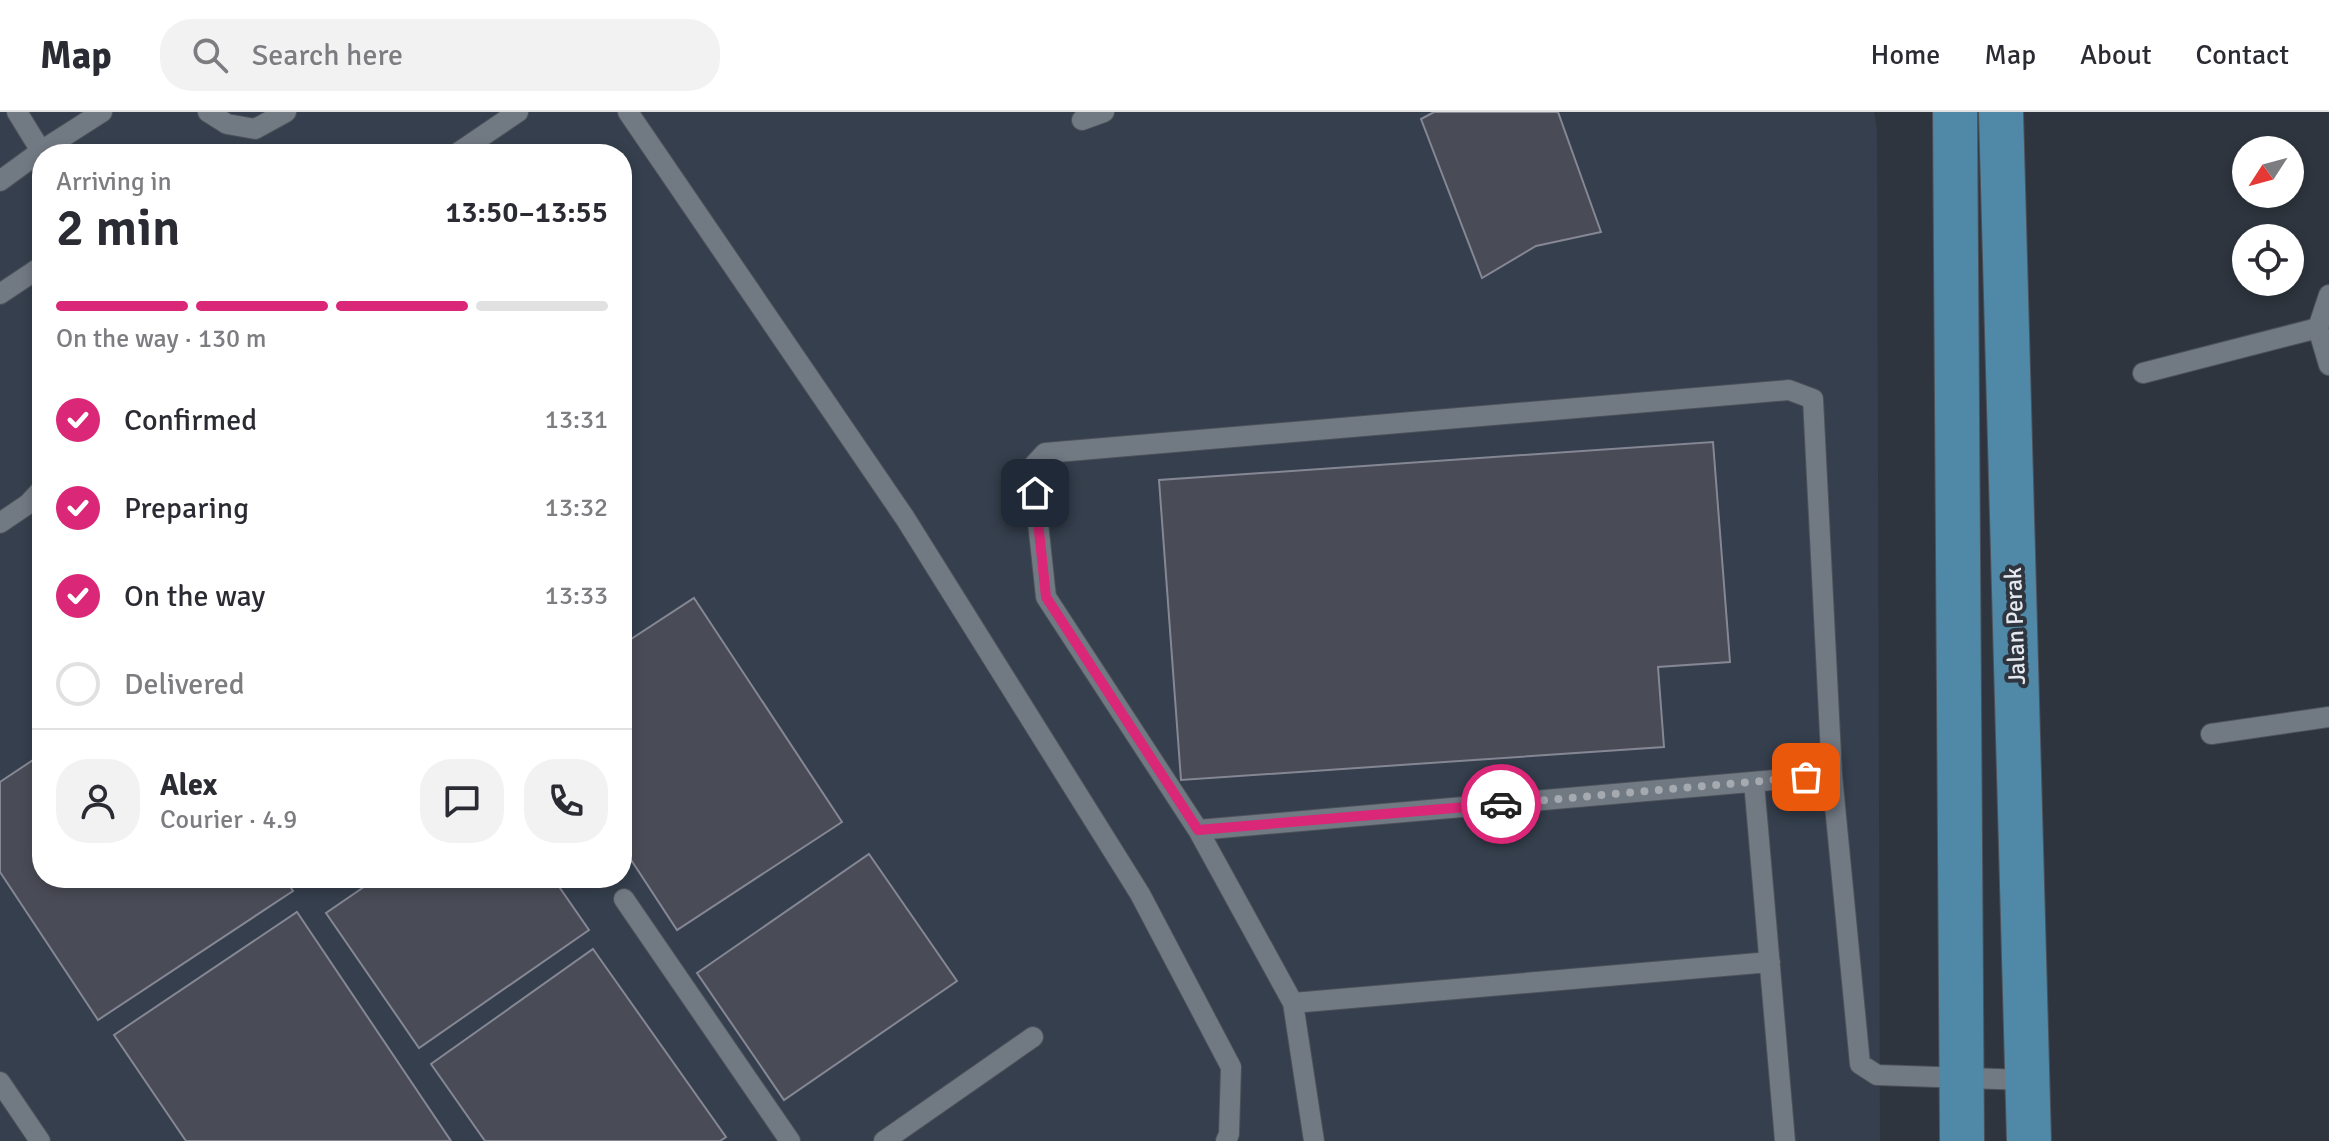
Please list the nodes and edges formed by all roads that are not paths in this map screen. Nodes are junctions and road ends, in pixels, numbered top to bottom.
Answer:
1 (17, 112) edge
2 (102, 112) edge
3 (208, 112) edge
4 (286, 112) edge
5 (518, 112) edge
6 (628, 112) edge
7 (1104, 112) edge
8 (1955, 112) edge
9 (2001, 112) edge
10 (1082, 120) dead end
11 (37, 144) edge
12 (55, 144) edge
13 (471, 144) edge
14 (32, 160) edge
15 (0, 181) edge
16 (32, 273) edge
17 (0, 294) edge
18 (2329, 295) edge
19 (2318, 328) junction
20 (2329, 365) edge
21 (2143, 373) dead end
22 (32, 500) edge
23 (0, 523) edge
24 (2329, 717) edge
25 (2211, 734) dead end
26 (1832, 775) junction
27 (1754, 782) junction
28 (1198, 830) junction
29 (624, 899) dead end
30 (1770, 962) junction
31 (1293, 1003) junction
32 (1033, 1037) dead end
33 (1961, 1078) junction
34 (2027, 1080) junction
35 (0, 1082) edge
36 (40, 1141) edge
37 (790, 1141) edge
38 (884, 1141) edge
39 (1226, 1141) edge
40 (1314, 1141) edge
41 (1785, 1141) edge
42 (1962, 1141) edge
43 (2029, 1141) edge

1 - 11 lane
2 - 12 lane
3 - 4 lane
5 - 13 lane
6 - 39 lane
7 - 10 lane
8 - 33 main road
9 - 34 main road, Jalan Perak
14 - 15 lane
16 - 17 lane
18 - 19 lane
19 - 20 lane
19 - 21 lane
22 - 23 lane
24 - 25 lane
26 - 27 lane
26 - 28 lane
26 - 33 lane
27 - 28 lane
27 - 30 lane
28 - 31 lane
29 - 37 lane
30 - 31 lane
30 - 41 lane
31 - 40 lane
32 - 38 lane
33 - 34 lane
33 - 42 main road
34 - 43 main road, Jalan Perak
35 - 36 lane

